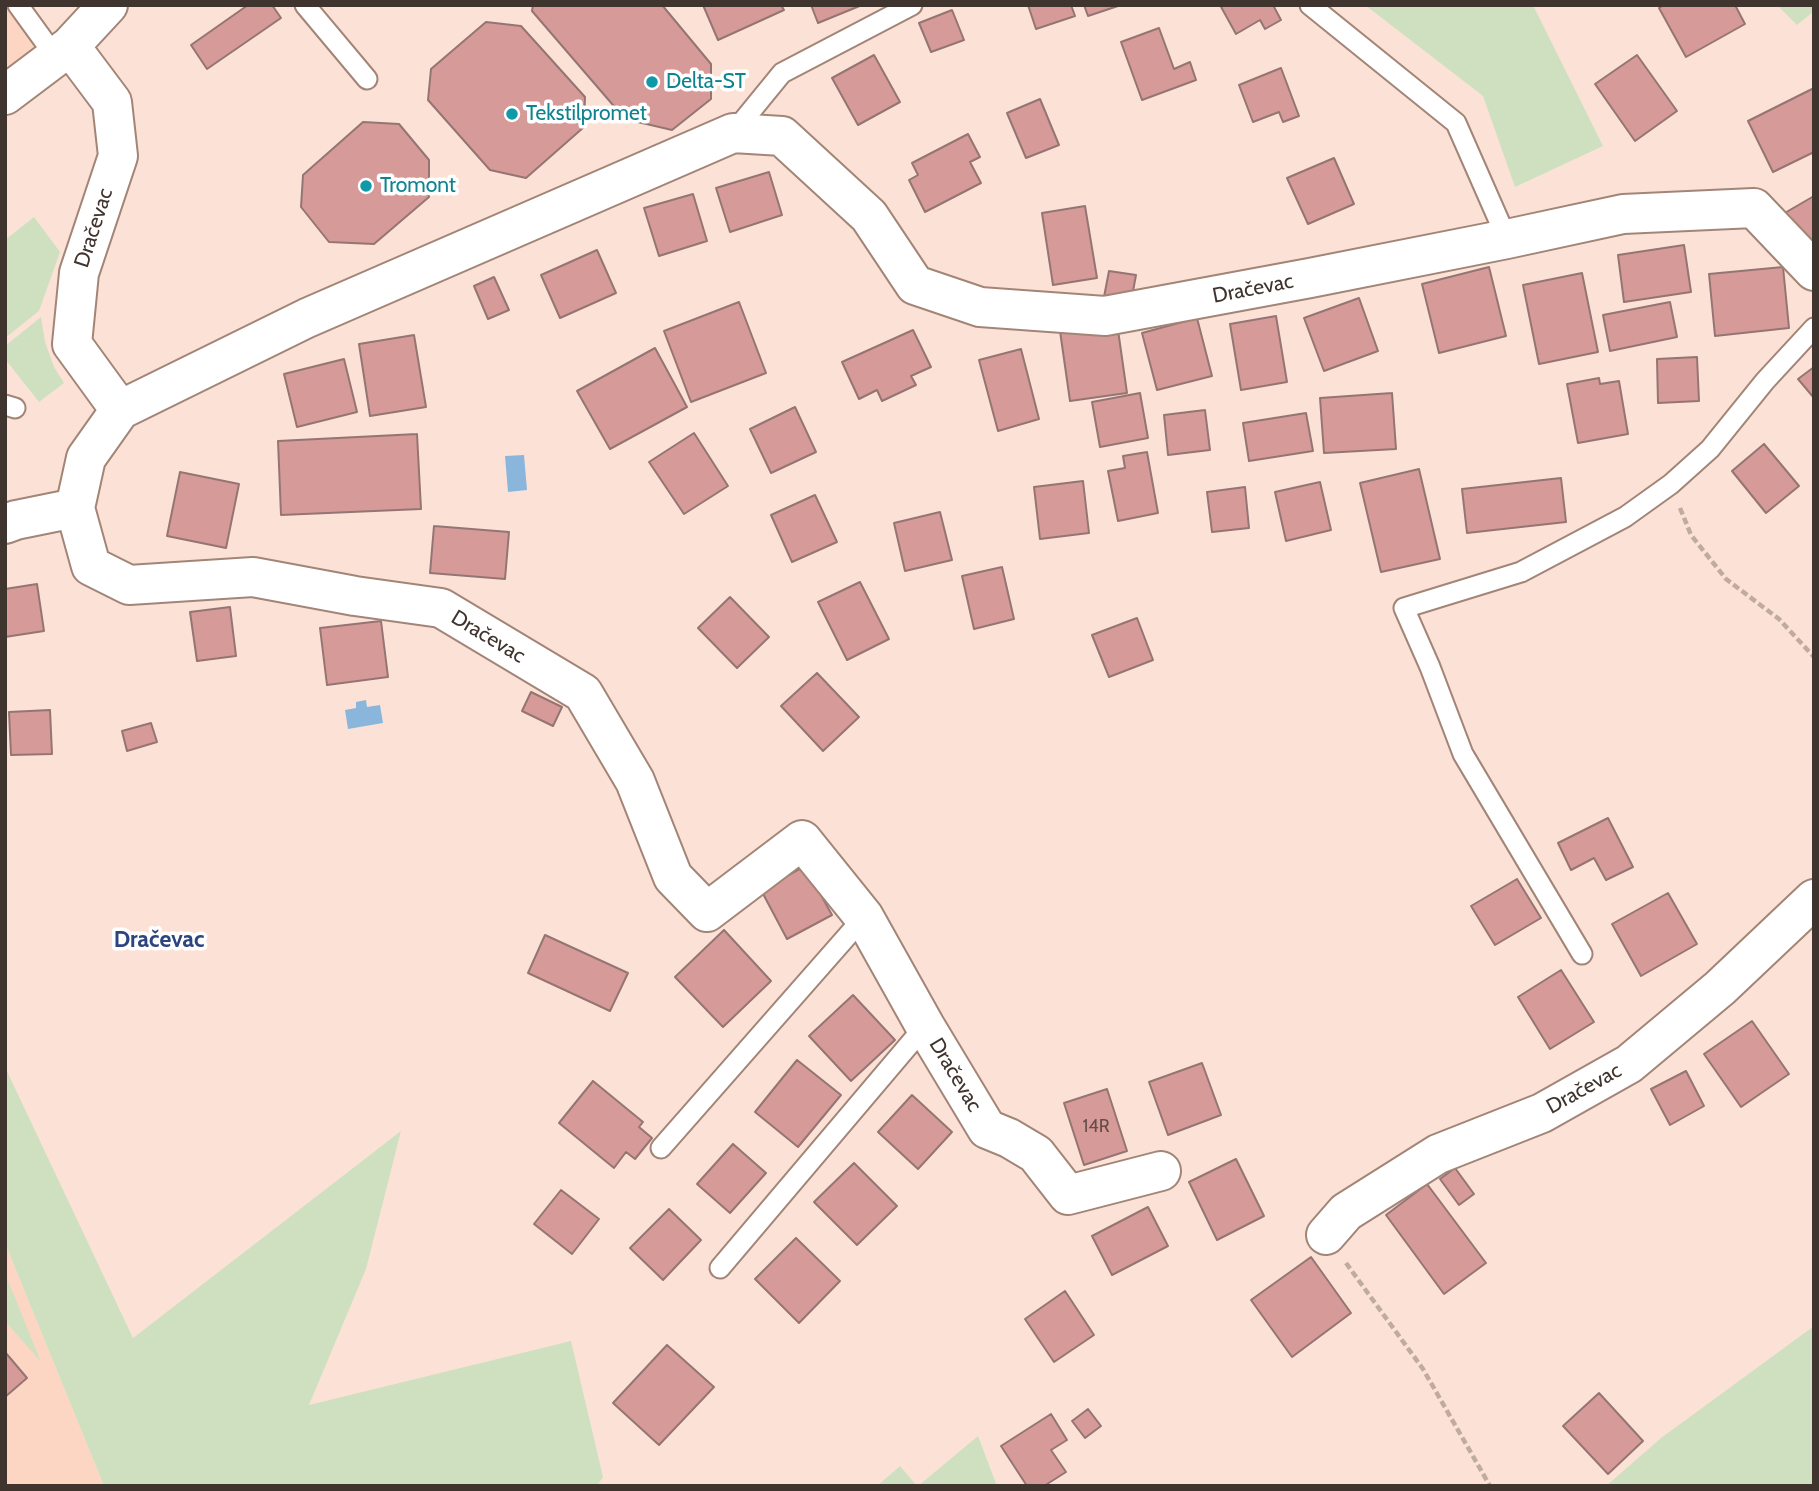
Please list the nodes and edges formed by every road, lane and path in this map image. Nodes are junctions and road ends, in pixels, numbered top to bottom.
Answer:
1 (18, 5) edge
2 (108, 5) edge
3 (305, 5) edge
4 (912, 5) edge
5 (1310, 5) edge
6 (63, 51) junction
7 (367, 79) dead end
8 (5, 94) edge
9 (733, 133) junction
10 (1507, 239) junction
11 (1814, 271) edge
12 (1814, 328) edge
13 (120, 410) junction
14 (1671, 484) junction
15 (75, 508) junction
16 (5, 524) edge
17 (1814, 657) edge
18 (1814, 900) edge
19 (864, 917) junction
20 (1582, 954) dead end
21 (925, 1026) junction
22 (661, 1148) dead end
23 (1161, 1171) dead end
24 (1326, 1235) joint
25 (720, 1268) dead end
26 (1490, 1486) edge

1 - 6 lane
2 - 6 street
3 - 7 lane
4 - 9 lane, Dračevac
5 - 10 lane
6 - 8 street
6 - 13 street, Dračevac
9 - 10 street, Dračevac
9 - 13 street, Dračevac
10 - 11 street, Dračevac
12 - 14 lane
13 - 15 street, Dračevac
14 - 17 path
14 - 20 lane
15 - 16 street
15 - 19 street, Dračevac
18 - 24 street, Dračevac
19 - 21 street, Dračevac
19 - 22 lane
21 - 23 street, Dračevac
21 - 25 lane, Dračevac
24 - 26 path

